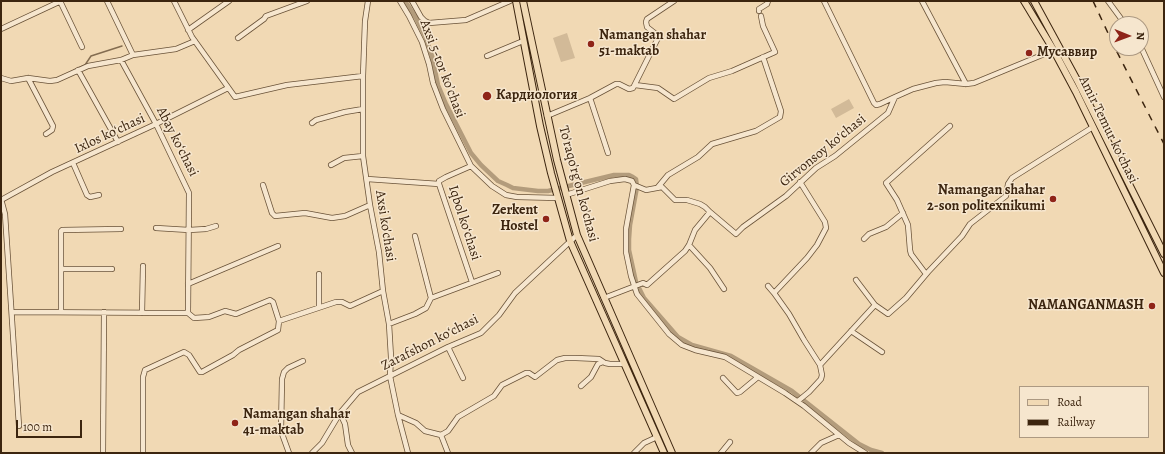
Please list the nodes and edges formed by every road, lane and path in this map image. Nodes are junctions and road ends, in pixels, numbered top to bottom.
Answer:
1 (60, 1) edge
2 (108, 1) edge
3 (174, 1) edge
4 (229, 1) edge
5 (307, 1) edge
6 (368, 1) edge
7 (400, 1) edge
8 (412, 1) edge
9 (510, 1) edge
10 (516, 1) edge
11 (523, 1) edge
12 (674, 1) edge
13 (768, 1) edge
14 (824, 1) edge
15 (922, 1) edge
16 (1024, 1) edge
17 (1034, 1) edge
18 (1108, 1) edge
19 (1119, 16) edge
20 (1, 29) edge
21 (188, 30) junction
22 (238, 38) dead end
23 (523, 40) junction
24 (195, 41) junction
25 (82, 47) dead end
26 (1053, 49) junction
27 (133, 55) junction
28 (487, 56) dead end
29 (1145, 56) edge
30 (762, 57) junction
31 (122, 60) junction
32 (78, 70) junction
33 (363, 76) junction
34 (1, 78) edge
35 (28, 78) junction
36 (966, 84) junction
37 (635, 85) junction
38 (228, 88) junction
39 (895, 97) junction
40 (1164, 97) edge
41 (590, 98) junction
42 (362, 110) junction
43 (547, 116) junction
44 (312, 123) dead end
45 (156, 124) junction
46 (950, 126) dead end
47 (1094, 127) junction
48 (46, 134) dead end
49 (118, 142) junction
50 (608, 153) dead end
51 (363, 156) junction
52 (73, 163) junction
53 (331, 165) dead end
54 (471, 166) junction
55 (366, 179) junction
56 (800, 182) junction
57 (439, 184) junction
58 (263, 185) dead end
59 (634, 185) junction
60 (658, 187) junction
61 (99, 195) dead end
62 (566, 195) junction
63 (558, 198) junction
64 (1, 199) edge
65 (370, 206) junction
66 (710, 212) junction
67 (903, 213) junction
68 (1149, 224) junction
69 (216, 226) dead end
70 (1142, 227) junction
71 (156, 228) dead end
72 (121, 229) dead end
73 (189, 230) junction
74 (577, 235) junction
75 (414, 236) dead end
76 (864, 239) dead end
77 (570, 241) junction
78 (690, 245) junction
79 (278, 246) dead end
80 (1164, 254) edge
81 (143, 266) dead end
82 (61, 269) junction
83 (112, 269) dead end
84 (498, 273) dead end
85 (1164, 273) edge
86 (319, 274) dead end
87 (926, 274) junction
88 (856, 280) dead end
89 (472, 282) junction
90 (188, 284) junction
91 (636, 286) junction
92 (768, 286) dead end
93 (724, 290) dead end
94 (383, 291) junction
95 (774, 293) junction
96 (431, 298) junction
97 (604, 298) junction
98 (875, 305) junction
99 (319, 307) junction
100 (12, 312) junction
101 (61, 312) junction
102 (104, 312) junction
103 (142, 313) junction
104 (188, 313) junction
105 (279, 321) junction
106 (389, 324) junction
107 (851, 331) junction
108 (448, 347) junction
109 (882, 352) dead end
110 (303, 361) dead end
111 (603, 362) junction
112 (624, 364) junction
113 (820, 365) junction
114 (390, 376) junction
115 (758, 377) junction
116 (463, 378) dead end
117 (723, 378) dead end
118 (581, 386) dead end
119 (798, 400) junction
120 (340, 413) junction
121 (398, 415) junction
122 (19, 426) dead end
123 (441, 435) junction
124 (839, 435) junction
125 (657, 437) junction
126 (730, 442) dead end
127 (103, 453) edge
128 (143, 453) edge
129 (289, 453) edge
130 (312, 453) edge
131 (352, 453) edge
132 (408, 453) edge
133 (448, 453) edge
134 (634, 453) edge
135 (664, 453) edge
136 (672, 453) edge
137 (721, 453) edge
138 (811, 453) edge
139 (865, 453) edge

1 - 20 street
1 - 25 street
2 - 27 street
3 - 21 street
4 - 21 street
5 - 22 street
6 - 33 street, Axsi ko'chasi
7 - 54 street, Аxsi 5-tor koʼchasi
8 - 9 street
10 - 23 main road, To'raqo'rg'on ko'chasi
11 - 43 main road, To'raqo'rg'on ko'chasi
12 - 37 street
13 - 30 street
14 - 39 street
15 - 36 street
16 - 26 main road, Amir Temur koʻchasi
17 - 68 main road, Amir Temur koʻchasi
18 - 19 street
21 - 24 street
23 - 28 street
23 - 63 main road, To'raqo'rg'on ko'chasi
24 - 27 street
24 - 38 street
26 - 36 street
26 - 47 main road, Amir Temur koʻchasi
27 - 31 street
29 - 40 street
30 - 37 street
30 - 60 street
31 - 32 street
31 - 45 street, Abay koʻchasi
32 - 35 street
32 - 49 street
33 - 38 street
33 - 42 street, Axsi ko'chasi
34 - 35 street
35 - 48 street
36 - 39 street
37 - 41 street
38 - 45 street, Ixlos koʻchasi
39 - 56 street, Girvonsoy koʻchasi
41 - 43 street
41 - 50 street
42 - 44 street
42 - 51 street, Axsi ko'chasi
43 - 62 main road, To'raqo'rg'on ko'chasi
45 - 49 street, Ixlos koʻchasi
45 - 73 street, Abay koʻchasi
46 - 67 street
47 - 70 main road, Amir Temur koʻchasi
47 - 87 street
49 - 52 street, Ixlos koʻchasi
51 - 53 street
51 - 55 street, Axsi ko'chasi
52 - 61 street
52 - 64 street, Ixlos koʻchasi
54 - 57 street, Iqbol koʻchasi
54 - 63 street, Аxsi 5-tor koʼchasi
55 - 57 street
55 - 65 street, Axsi ko'chasi
56 - 66 street, Girvonsoy koʻchasi
56 - 95 street
57 - 89 street, Iqbol koʻchasi
58 - 65 street
59 - 60 street
59 - 62 street
59 - 91 street
60 - 66 street
62 - 74 main road, To'raqo'rg'on ko'chasi
63 - 77 main road, To'raqo'rg'on ko'chasi
64 - 100 street
65 - 94 street, Axsi ko'chasi
66 - 78 street
67 - 76 street
67 - 87 street
68 - 70 main road
68 - 80 main road, Amir Temur koʻchasi
69 - 73 street
70 - 85 main road, Amir Temur koʻchasi
71 - 73 street
72 - 82 street
73 - 90 street, Abay koʻchasi
74 - 77 street, Zarafshon koʻchasi
74 - 97 main road, To'raqo'rg'on ko'chasi
75 - 96 street
77 - 108 street, Zarafshon koʻchasi
77 - 112 main road, To'raqo'rg'on ko'chasi
78 - 91 street
78 - 93 street
79 - 90 street
81 - 103 street
82 - 83 street
82 - 101 street
84 - 89 street
86 - 99 street
87 - 98 street
88 - 98 street
89 - 96 street
90 - 104 street, Abay koʻchasi
91 - 97 street
91 - 115 street
92 - 95 street
94 - 99 street
94 - 106 street, Axsi ko'chasi
95 - 113 street
96 - 106 street
97 - 136 main road, To'raqo'rg'on ko'chasi
98 - 107 street
99 - 105 street
100 - 101 street
100 - 122 street
101 - 102 street
102 - 103 street
102 - 127 street
103 - 104 street
104 - 105 street
105 - 128 street
106 - 114 street, Axsi ko'chasi
107 - 109 street
107 - 113 street
108 - 114 street, Zarafshon koʻchasi
108 - 116 street
110 - 129 street
111 - 112 street
111 - 118 street
111 - 123 street
112 - 125 main road, To'raqo'rg'on ko'chasi
113 - 119 street
114 - 120 street, Zarafshon koʻchasi
114 - 121 street, Axsi ko'chasi
115 - 117 street
115 - 119 street
119 - 124 street
120 - 130 street, Zarafshon koʻchasi
120 - 131 street
121 - 123 street
121 - 132 street, Axsi ko'chasi
123 - 133 street
124 - 138 street
124 - 139 street
125 - 134 street
125 - 135 main road, To'raqo'rg'on ko'chasi
126 - 137 street

